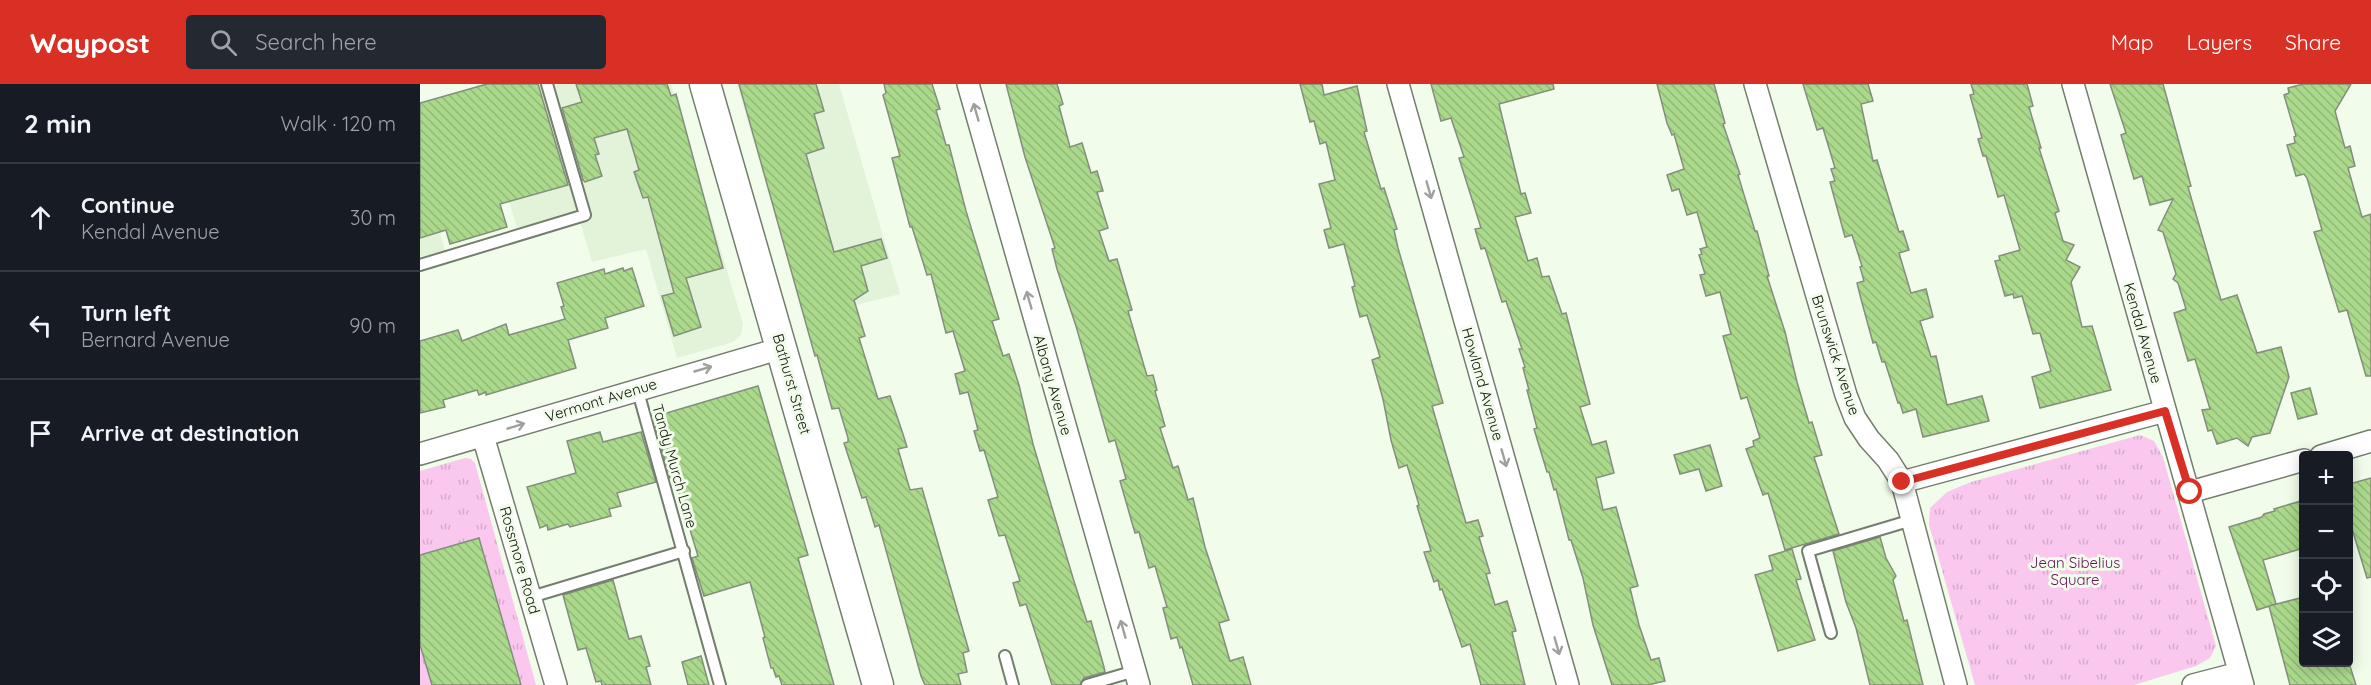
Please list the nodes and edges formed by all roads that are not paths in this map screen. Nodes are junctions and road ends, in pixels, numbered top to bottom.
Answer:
1 (547, 84) edge
2 (705, 84) edge
3 (968, 84) edge
4 (1398, 84) edge
5 (1755, 84) edge
6 (2073, 84) edge
7 (420, 265) edge
8 (782, 348) junction
9 (637, 388) junction
10 (2165, 411) junction
11 (483, 436) junction
12 (2371, 441) edge
13 (2338, 451) edge
14 (420, 454) edge
15 (2299, 461) edge
16 (1902, 482) junction
17 (2190, 492) junction
18 (1912, 520) junction
19 (684, 551) junction
20 (531, 597) junction
21 (1831, 633) dead end
22 (1005, 656) dead end
23 (1137, 678) edge
24 (2241, 679) edge
25 (556, 685) edge
26 (720, 685) edge
27 (878, 685) edge
28 (1013, 685) edge
29 (1087, 685) edge
30 (1568, 685) edge
31 (1956, 685) edge
32 (2193, 685) edge

1 - 7 lane
2 - 8 main road, Bathurst Street
23 -> 3 street, Albany Avenue
4 -> 30 street, Howland Avenue
5 - 16 street, Brunswick Avenue
6 - 10 street, Kendal Avenue
9 -> 8 street, Vermont Avenue
8 - 27 main road, Bathurst Street
11 -> 9 street, Vermont Avenue
9 - 19 lane, Tandy Murch Lane
10 - 16 street
10 - 17 street, Kendal Avenue
11 - 14 street, Vermont Avenue
11 - 20 street, Rossmore Road
12 - 13 street
15 - 17 street
16 - 18 street, Brunswick Avenue
17 - 24 street, Kendal Avenue
18 - 21 lane
18 - 31 street, Brunswick Avenue
19 - 20 lane, Tandy Murch Lane
19 - 26 lane, Tandy Murch Lane
20 - 25 street, Rossmore Road
22 - 28 lane
23 - 29 lane
24 - 32 street

